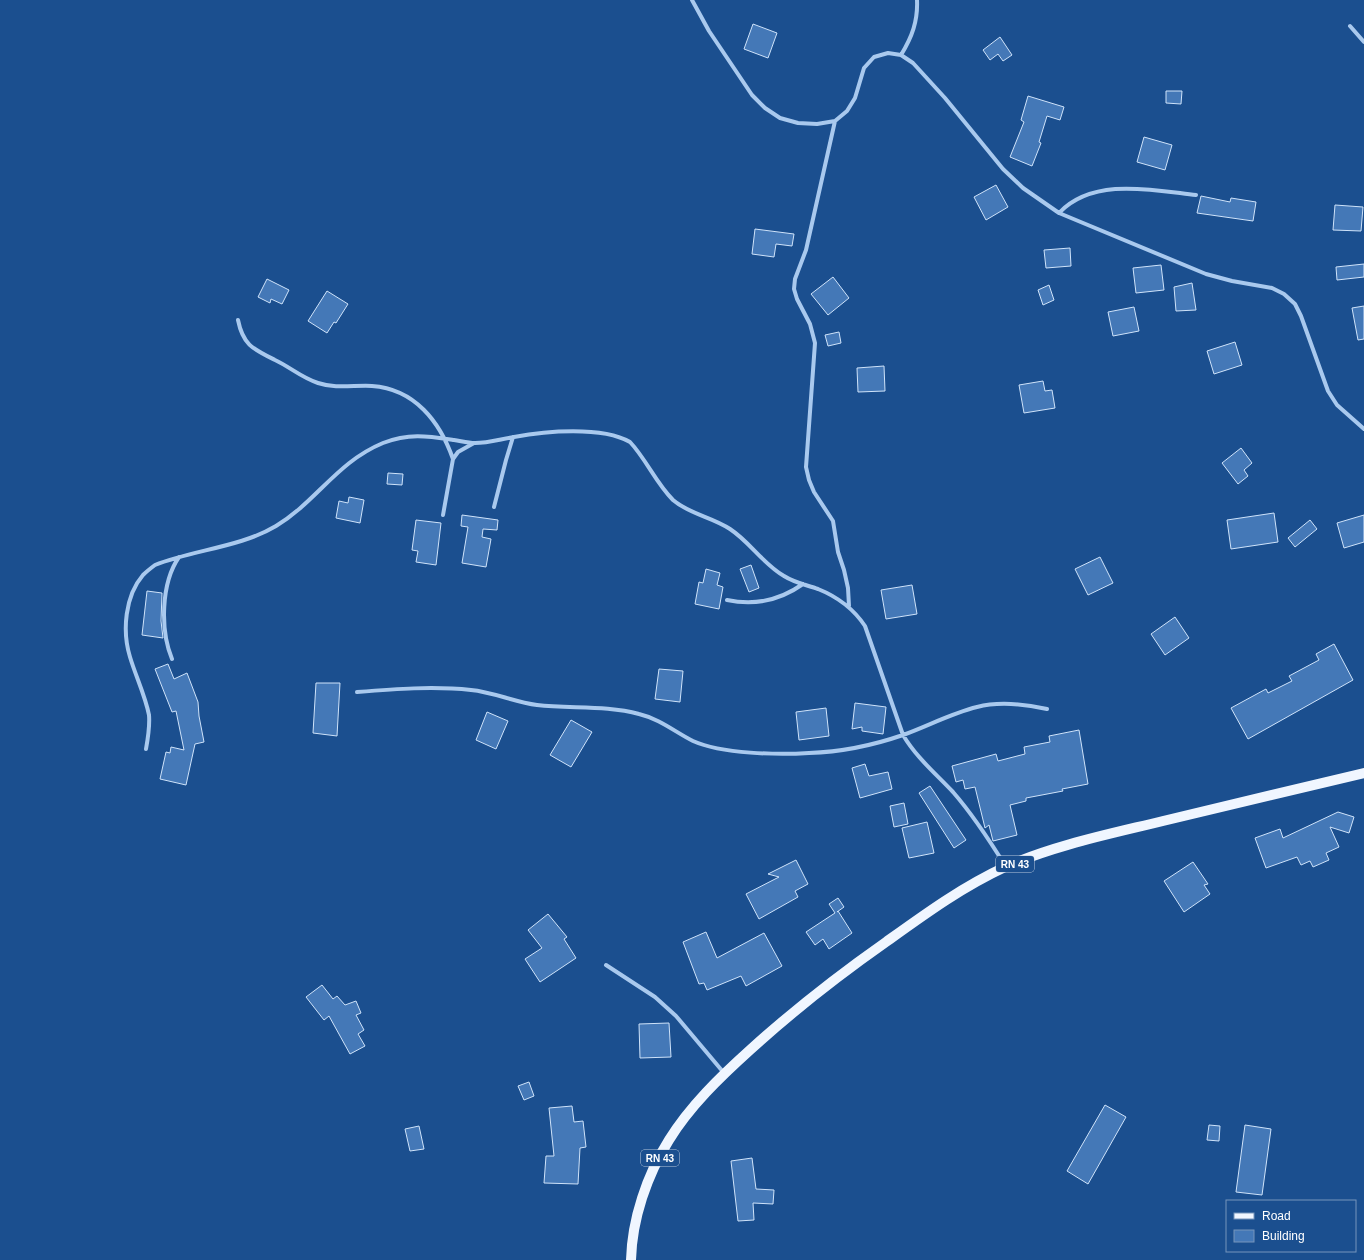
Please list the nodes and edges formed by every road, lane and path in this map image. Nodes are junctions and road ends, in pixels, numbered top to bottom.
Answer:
1 (692, 0) edge
2 (917, 0) edge
3 (1350, 26) dead end
4 (1364, 42) edge
5 (901, 55) junction
6 (835, 121) junction
7 (1196, 195) dead end
8 (1059, 213) junction
9 (238, 320) dead end
10 (1364, 429) edge
11 (513, 437) junction
12 (446, 439) junction
13 (474, 443) junction
14 (453, 459) junction
15 (494, 507) dead end
16 (443, 514) dead end
17 (180, 557) junction
18 (803, 584) junction
19 (727, 600) dead end
20 (849, 606) junction
21 (172, 659) dead end
22 (357, 692) dead end
23 (1047, 709) dead end
24 (903, 735) junction
25 (146, 749) dead end
26 (1364, 773) edge
27 (1006, 867) junction
28 (606, 965) dead end
29 (724, 1074) junction
30 (631, 1260) edge

1 - 6 street
2 - 5 street
3 - 4 street
5 - 6 street
5 - 8 street
6 - 20 street
7 - 8 street
8 - 10 street
9 - 12 street
11 - 13 street
11 - 15 street
11 - 18 street
12 - 13 street
12 - 14 street
12 - 17 street
13 - 14 street
14 - 16 street
17 - 21 street
17 - 25 street
18 - 19 street
18 - 20 street
20 - 24 street
22 - 24 street
23 - 24 street
24 - 27 street
26 - 27 main road, RN 43
27 - 29 main road, RN 43
28 - 29 street
29 - 30 main road, RN 43

